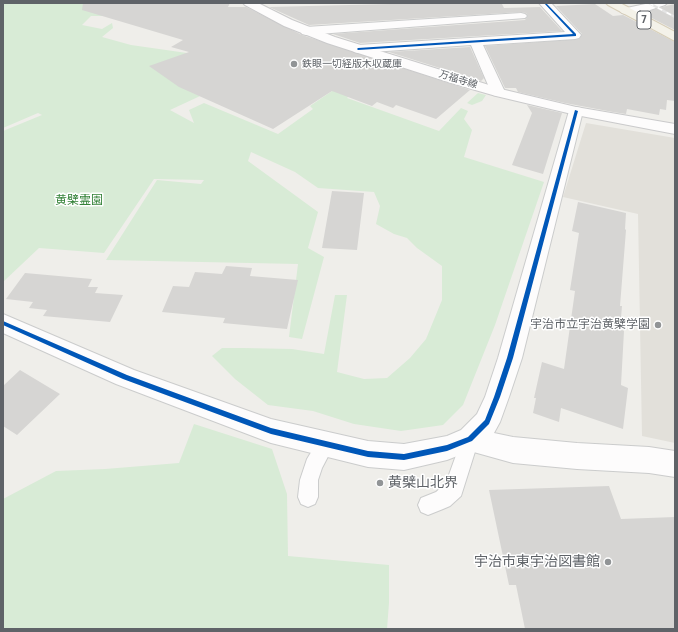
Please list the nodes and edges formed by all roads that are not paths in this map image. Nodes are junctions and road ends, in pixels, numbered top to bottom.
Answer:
1 (249, 3) edge
2 (545, 3) edge
3 (550, 3) edge
4 (612, 3) edge
5 (661, 3) edge
6 (531, 4) dead end
7 (511, 5) dead end
8 (626, 11) junction
9 (486, 19) junction
10 (306, 31) junction
11 (675, 37) edge
12 (502, 39) junction
13 (475, 41) junction
14 (358, 49) junction
15 (498, 92) junction
16 (576, 111) junction
17 (675, 129) edge
18 (3, 323) edge
19 (470, 439) junction
20 (325, 445) junction
21 (675, 464) edge
22 (308, 497) dead end
23 (428, 505) dead end

1 - 10 street, 万福寺線
2 - 3 street
2 - 6 street
2 - 12 street
4 - 8 main road, 7
5 - 8 street
7 - 9 street
8 - 11 main road, 7
9 - 10 street
9 - 12 street
10 - 14 street, 万福寺線
12 - 13 street
13 - 14 street
13 - 15 street
14 - 15 street, 万福寺線
15 - 16 street, 万福寺線
16 - 17 street, 万福寺線
16 - 19 street
18 - 20 street
19 - 20 street
19 - 21 street
19 - 23 lane
20 - 22 lane

